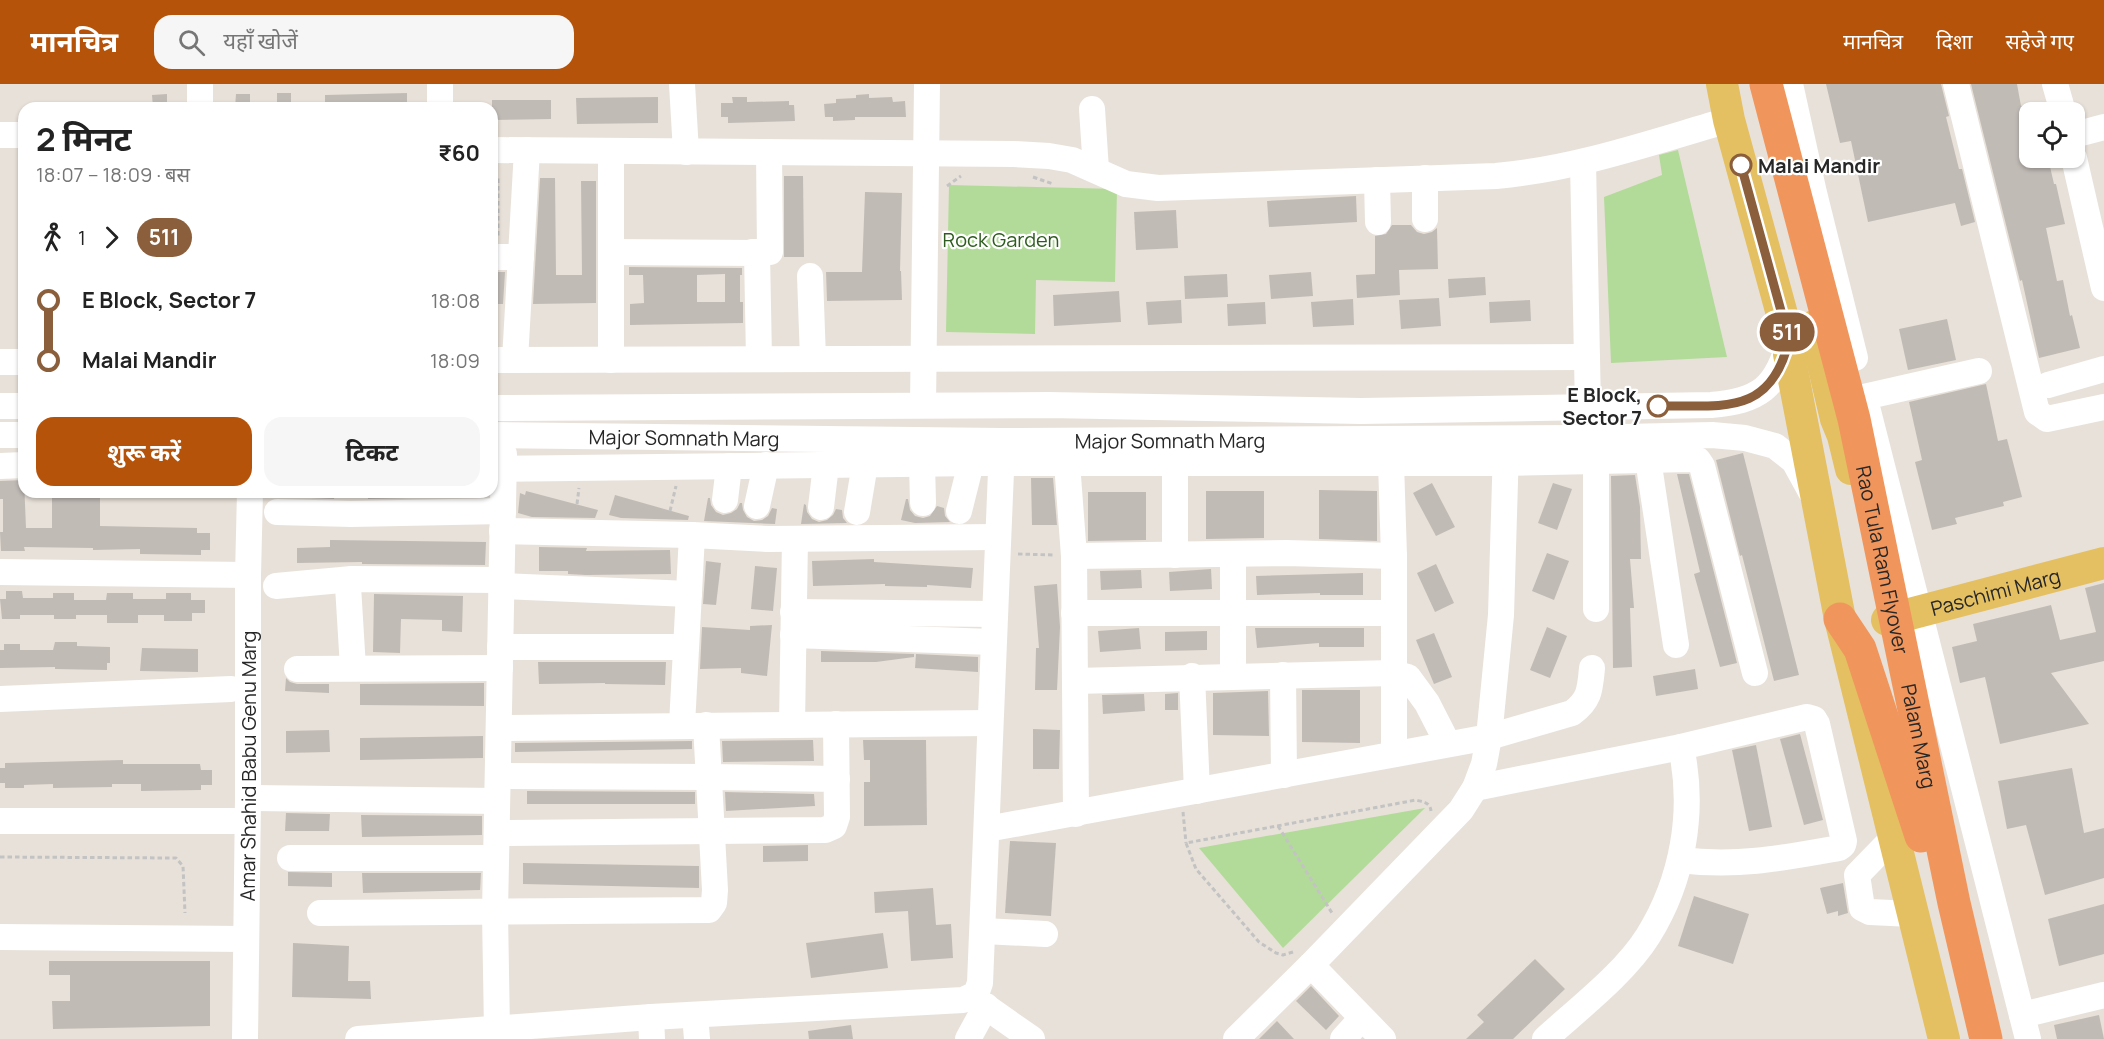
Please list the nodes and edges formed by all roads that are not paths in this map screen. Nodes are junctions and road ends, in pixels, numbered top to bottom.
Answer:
1 (200, 84) edge
2 (440, 84) edge
3 (682, 84) edge
4 (927, 84) edge
5 (1722, 84) edge
6 (1757, 84) edge
7 (1766, 84) edge
8 (1790, 84) edge
9 (1956, 84) edge
10 (2055, 84) edge
11 (200, 102) edge
12 (440, 102) edge
13 (2060, 102) edge
14 (1092, 109) dead end
15 (1729, 120) junction
16 (2104, 127) edge
17 (2085, 132) edge
18 (0, 135) edge
19 (18, 135) edge
20 (498, 150) edge
21 (527, 150) junction
22 (611, 151) junction
23 (686, 152) junction
24 (769, 152) junction
25 (926, 154) junction
26 (1583, 162) junction
27 (2076, 168) edge
28 (1096, 170) junction
29 (1425, 178) junction
30 (1377, 180) junction
31 (1425, 219) dead end
32 (1378, 222) dead end
33 (612, 252) junction
34 (752, 252) junction
35 (498, 257) edge
36 (521, 257) junction
37 (810, 276) dead end
38 (2104, 288) edge
39 (1789, 340) junction
40 (1587, 357) junction
41 (759, 359) junction
42 (813, 359) junction
43 (924, 359) junction
44 (503, 360) edge
45 (611, 360) junction
46 (0, 362) edge
47 (18, 362) edge
48 (2104, 369) edge
49 (1979, 371) dead end
50 (2048, 385) dead end
51 (1864, 397) junction
52 (923, 405) junction
53 (1711, 405) junction
54 (0, 406) edge
55 (18, 406) edge
56 (2104, 407) edge
57 (498, 408) edge
58 (1588, 408) junction
59 (0, 435) edge
60 (18, 435) edge
61 (498, 435) edge
62 (1712, 435) junction
63 (1505, 451) junction
64 (1002, 452) junction
65 (1648, 459) junction
66 (1596, 461) junction
67 (971, 463) junction
68 (1391, 463) junction
69 (865, 464) junction
70 (922, 464) junction
71 (1066, 464) junction
72 (1175, 464) junction
73 (18, 465) edge
74 (766, 465) junction
75 (826, 465) junction
76 (0, 466) edge
77 (729, 466) junction
78 (498, 469) edge
79 (250, 498) edge
80 (724, 500) dead end
81 (1817, 502) junction
82 (923, 503) dead end
83 (758, 506) dead end
84 (821, 507) dead end
85 (959, 511) dead end
86 (277, 512) dead end
87 (857, 512) dead end
88 (502, 521) junction
89 (692, 535) junction
90 (795, 539) junction
91 (998, 545) junction
92 (1233, 554) junction
93 (1175, 555) junction
94 (1074, 556) junction
95 (1394, 556) junction
96 (2104, 562) edge
97 (0, 572) edge
98 (248, 575) junction
99 (352, 579) junction
100 (501, 583) junction
101 (276, 586) dead end
102 (689, 594) junction
103 (1596, 609) dead end
104 (1919, 612) junction
105 (1074, 613) junction
106 (1233, 613) junction
107 (1394, 613) junction
108 (995, 614) junction
109 (1840, 619) junction
110 (1887, 620) junction
111 (793, 623) junction
112 (993, 642) junction
113 (1676, 645) dead end
114 (686, 647) junction
115 (500, 658) junction
116 (353, 668) junction
117 (1592, 668) dead end
118 (297, 669) dead end
119 (1393, 673) junction
120 (1755, 673) dead end
121 (1283, 675) junction
122 (1192, 676) junction
123 (1233, 676) junction
124 (1075, 681) junction
125 (231, 689) dead end
126 (0, 699) edge
127 (990, 723) junction
128 (792, 724) junction
129 (836, 724) junction
130 (694, 725) junction
131 (499, 728) junction
132 (1489, 737) junction
133 (1448, 744) junction
134 (1680, 747) junction
135 (1394, 754) junction
136 (1284, 775) junction
137 (708, 777) junction
138 (837, 779) junction
139 (498, 788) junction
140 (1475, 788) junction
141 (1189, 793) junction
142 (248, 810) junction
143 (1076, 814) junction
144 (0, 821) edge
145 (987, 829) junction
146 (711, 831) junction
147 (1893, 838) junction
148 (497, 846) junction
149 (290, 858) dead end
150 (1680, 860) junction
151 (495, 913) junction
152 (320, 914) dead end
153 (1912, 914) junction
154 (983, 931) junction
155 (1045, 934) dead end
156 (0, 937) edge
157 (246, 939) junction
158 (1311, 965) junction
159 (2104, 995) edge
160 (979, 1002) junction
161 (1362, 1018) junction
162 (696, 1027) edge
163 (2025, 1027) edge
164 (652, 1028) edge
165 (497, 1030) junction
166 (1028, 1037) edge
167 (245, 1039) edge
168 (358, 1039) edge
169 (968, 1039) edge
170 (1236, 1039) edge
171 (1343, 1039) edge
172 (1383, 1039) edge
173 (1545, 1039) edge
174 (1944, 1039) edge
175 (1968, 1039) edge
176 (1986, 1039) edge
177 (1998, 1039) edge

1 - 11 street
2 - 12 street
3 - 23 street
4 - 25 street
5 - 15 main road
6 - 110 main road, Palam Marg
7 - 176 highway, Rao Tula Ram Flyover
8 - 51 street
9 - 56 street
10 - 13 street
14 - 28 street
15 - 26 street
15 - 39 main road
16 - 17 street
18 - 19 street
20 - 21 street
21 - 22 street
21 - 36 street
22 - 23 street
22 - 33 street
23 - 24 street
24 - 25 street
24 - 34 street
25 - 28 street
25 - 43 street
26 - 29 street
26 - 40 street
27 - 38 street
28 - 30 street
29 - 30 street
29 - 31 street
30 - 32 street
33 - 34 street
33 - 45 street
34 - 41 street
35 - 36 street
36 - 44 street
37 - 42 street
39 - 53 street, Major Somnath Marg
39 - 81 main road
40 - 43 street
40 - 58 street
41 - 42 street
41 - 45 street
42 - 43 street
43 - 52 street
44 - 45 street
46 - 47 street
48 - 50 street
49 - 51 street
51 - 104 street
52 - 57 street, Major Somnath Marg
52 - 58 street, Major Somnath Marg
53 - 58 street, Major Somnath Marg
53 - 62 street
54 - 55 street
59 - 60 street
61 - 64 street, Major Somnath Marg
61 - 78 street
62 - 63 street, Major Somnath Marg
62 - 81 street, Major Somnath Marg
63 - 64 street, Major Somnath Marg
63 - 66 street
63 - 68 street
63 - 132 street
64 - 67 street
64 - 71 street
64 - 91 street
65 - 66 street
65 - 113 street
65 - 120 street
66 - 103 street
67 - 70 street
67 - 85 street
68 - 72 street
68 - 95 street
69 - 70 street
69 - 75 street
69 - 87 street
70 - 82 street
71 - 72 street
71 - 94 street
72 - 93 street
73 - 76 street
74 - 75 street
74 - 77 street
74 - 83 street
75 - 84 street
77 - 78 street
77 - 80 street
78 - 88 street
79 - 98 street, Amar Shahid Babu Genu Marg
81 - 109 main road
86 - 88 street
88 - 89 street
88 - 100 street
89 - 90 street
89 - 102 street
90 - 91 street
90 - 111 street
91 - 108 street
92 - 93 street
92 - 95 street
92 - 106 street
93 - 94 street
94 - 105 street
95 - 107 street
96 - 104 main road, Paschimi Marg
97 - 98 street
98 - 142 street, Amar Shahid Babu Genu Marg
99 - 100 street
99 - 101 street
99 - 116 street
100 - 102 street
100 - 115 street
102 - 114 street
104 - 110 main road, Paschimi Marg
104 - 163 street
105 - 106 street
105 - 124 street
106 - 107 street
106 - 123 street
107 - 119 street
108 - 111 street
108 - 112 street
109 - 147 main road
109 - 175 highway, Rao Tula Ram Flyover
110 - 177 main road, Palam Marg
111 - 112 street
111 - 128 street
112 - 127 street
114 - 115 street
114 - 130 street
115 - 116 street
115 - 131 street
116 - 118 street
117 - 132 street
119 - 121 street
119 - 133 street
119 - 135 street
121 - 123 street
121 - 136 street
122 - 123 street
122 - 124 street
122 - 141 street
124 - 143 street
125 - 126 street
127 - 129 street
127 - 145 street
128 - 129 street
128 - 130 street
129 - 138 street
130 - 131 street
130 - 137 street
131 - 139 street
132 - 133 street
132 - 140 street
133 - 135 street
134 - 140 street
134 - 150 street
134 - 150 street
135 - 136 street
136 - 141 street
137 - 138 street
137 - 139 street
137 - 146 street
138 - 146 street
139 - 142 street
139 - 148 street
140 - 158 street
141 - 143 street
142 - 144 street
142 - 157 street, Amar Shahid Babu Genu Marg
143 - 145 street
145 - 154 street
146 - 148 street
146 - 151 street
147 - 153 main road
147 - 153 street
148 - 149 street
148 - 151 street
150 - 173 street
151 - 152 street
151 - 165 street
153 - 174 main road
154 - 155 street
154 - 160 street
156 - 157 street
157 - 167 street, Amar Shahid Babu Genu Marg
158 - 161 street
158 - 170 street
159 - 163 street
160 - 162 street
160 - 166 street
160 - 169 street
161 - 171 street
161 - 172 street
162 - 164 street
164 - 165 street
165 - 168 street

